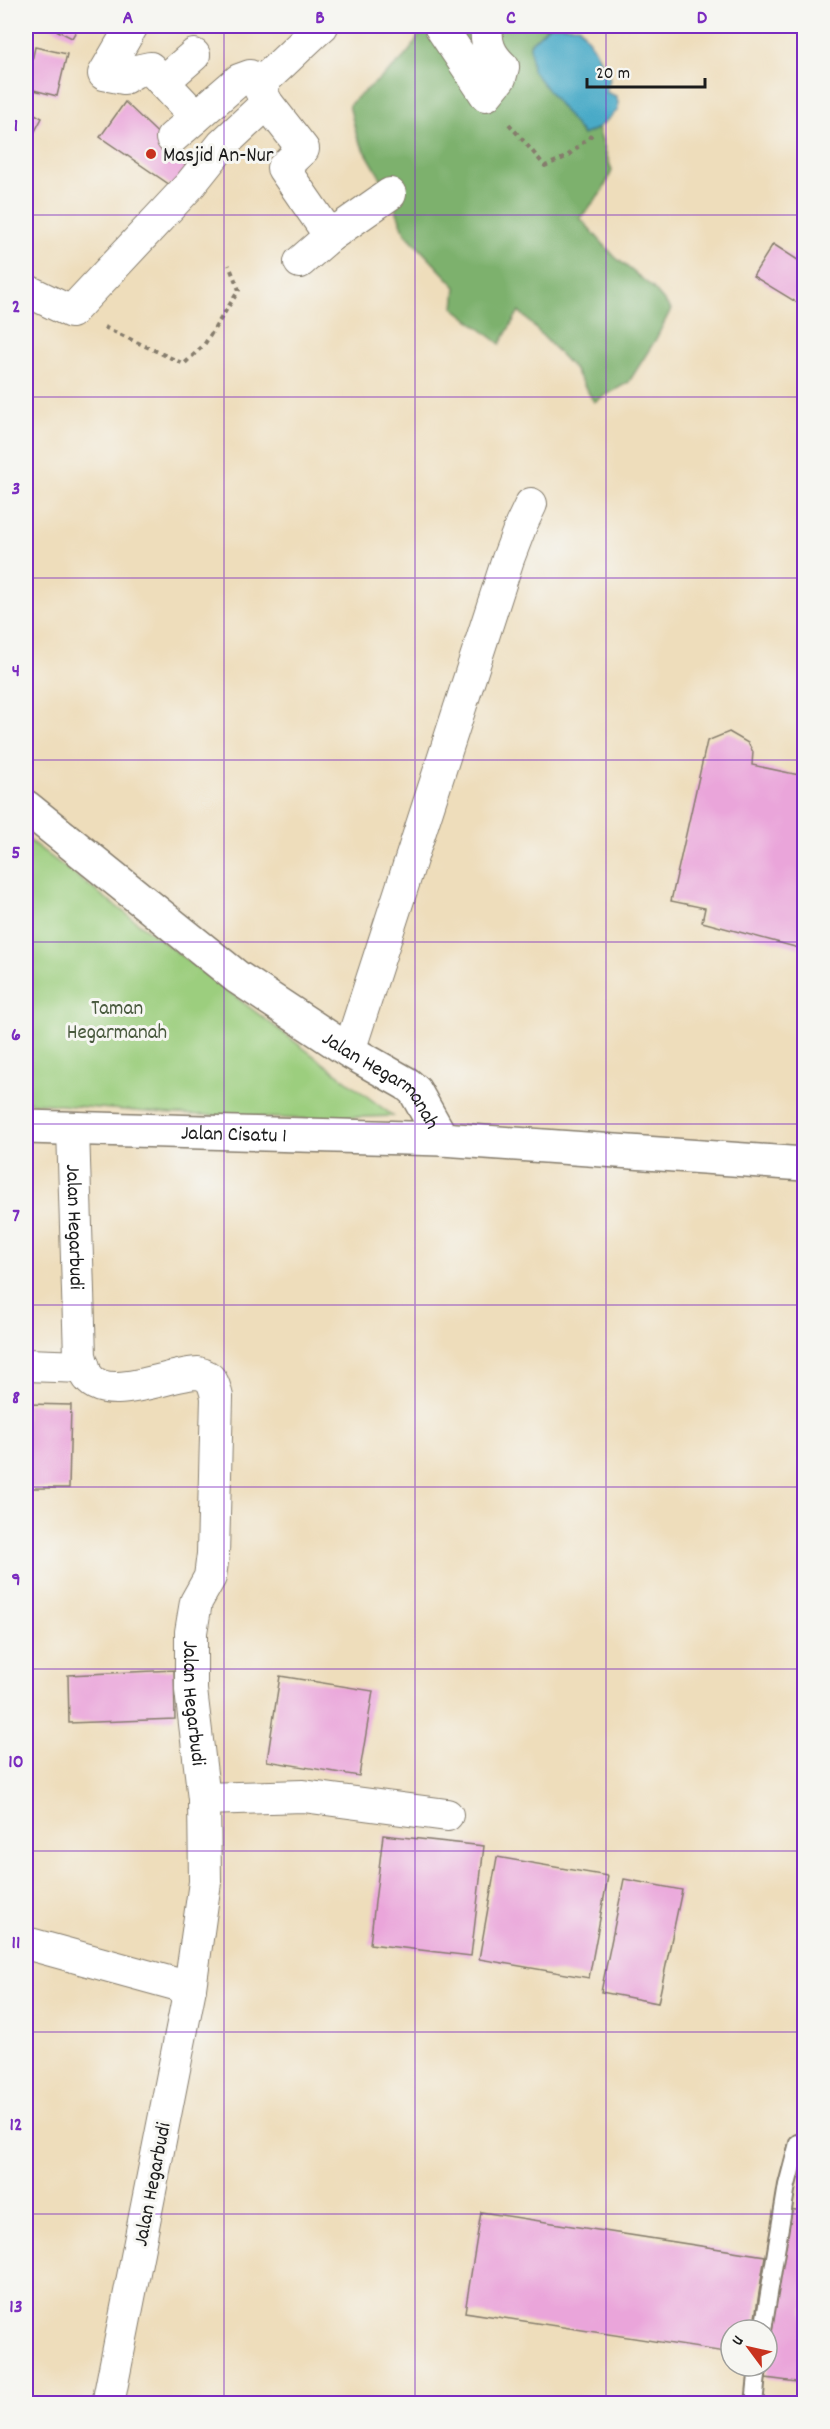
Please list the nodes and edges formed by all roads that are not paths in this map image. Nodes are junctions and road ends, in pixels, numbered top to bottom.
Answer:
1 (132, 26) edge
2 (322, 26) edge
3 (440, 26) edge
4 (488, 26) edge
5 (194, 55) dead end
6 (163, 82) junction
7 (262, 94) junction
8 (196, 117) junction
9 (172, 138) dead end
10 (390, 194) dead end
11 (330, 236) junction
12 (300, 262) dead end
13 (26, 290) edge
14 (531, 504) dead end
15 (26, 807) edge
16 (349, 1051) junction
17 (26, 1127) edge
18 (73, 1128) junction
19 (442, 1140) junction
20 (804, 1164) edge
21 (26, 1365) edge
22 (84, 1367) junction
23 (204, 1799) junction
24 (447, 1815) dead end
25 (26, 1943) edge
26 (190, 1988) junction
27 (798, 2143) dead end
28 (766, 2318) edge
29 (757, 2378) edge
30 (108, 2403) edge
31 (754, 2403) edge

1 - 6 street
2 - 7 street
3 - 4 street
5 - 6 street
6 - 8 street
7 - 8 street
7 - 11 street
7 - 13 street
8 - 9 street
10 - 11 street
11 - 12 street
14 - 16 street
15 - 16 street, Jalan Hegarmanah
16 - 19 street, Jalan Hegarmanah
17 - 18 street, Jalan Cisatu 1
18 - 19 street, Jalan Cisatu 1
18 - 22 street, Jalan Hegarbudi
19 - 20 street, Jalan Hegarmanah
21 - 22 street
22 - 23 street, Jalan Hegarbudi
23 - 24 street
23 - 26 street, Jalan Hegarbudi
25 - 26 street
26 - 30 street, Jalan Hegarbudi
27 - 28 lane
29 - 31 lane

